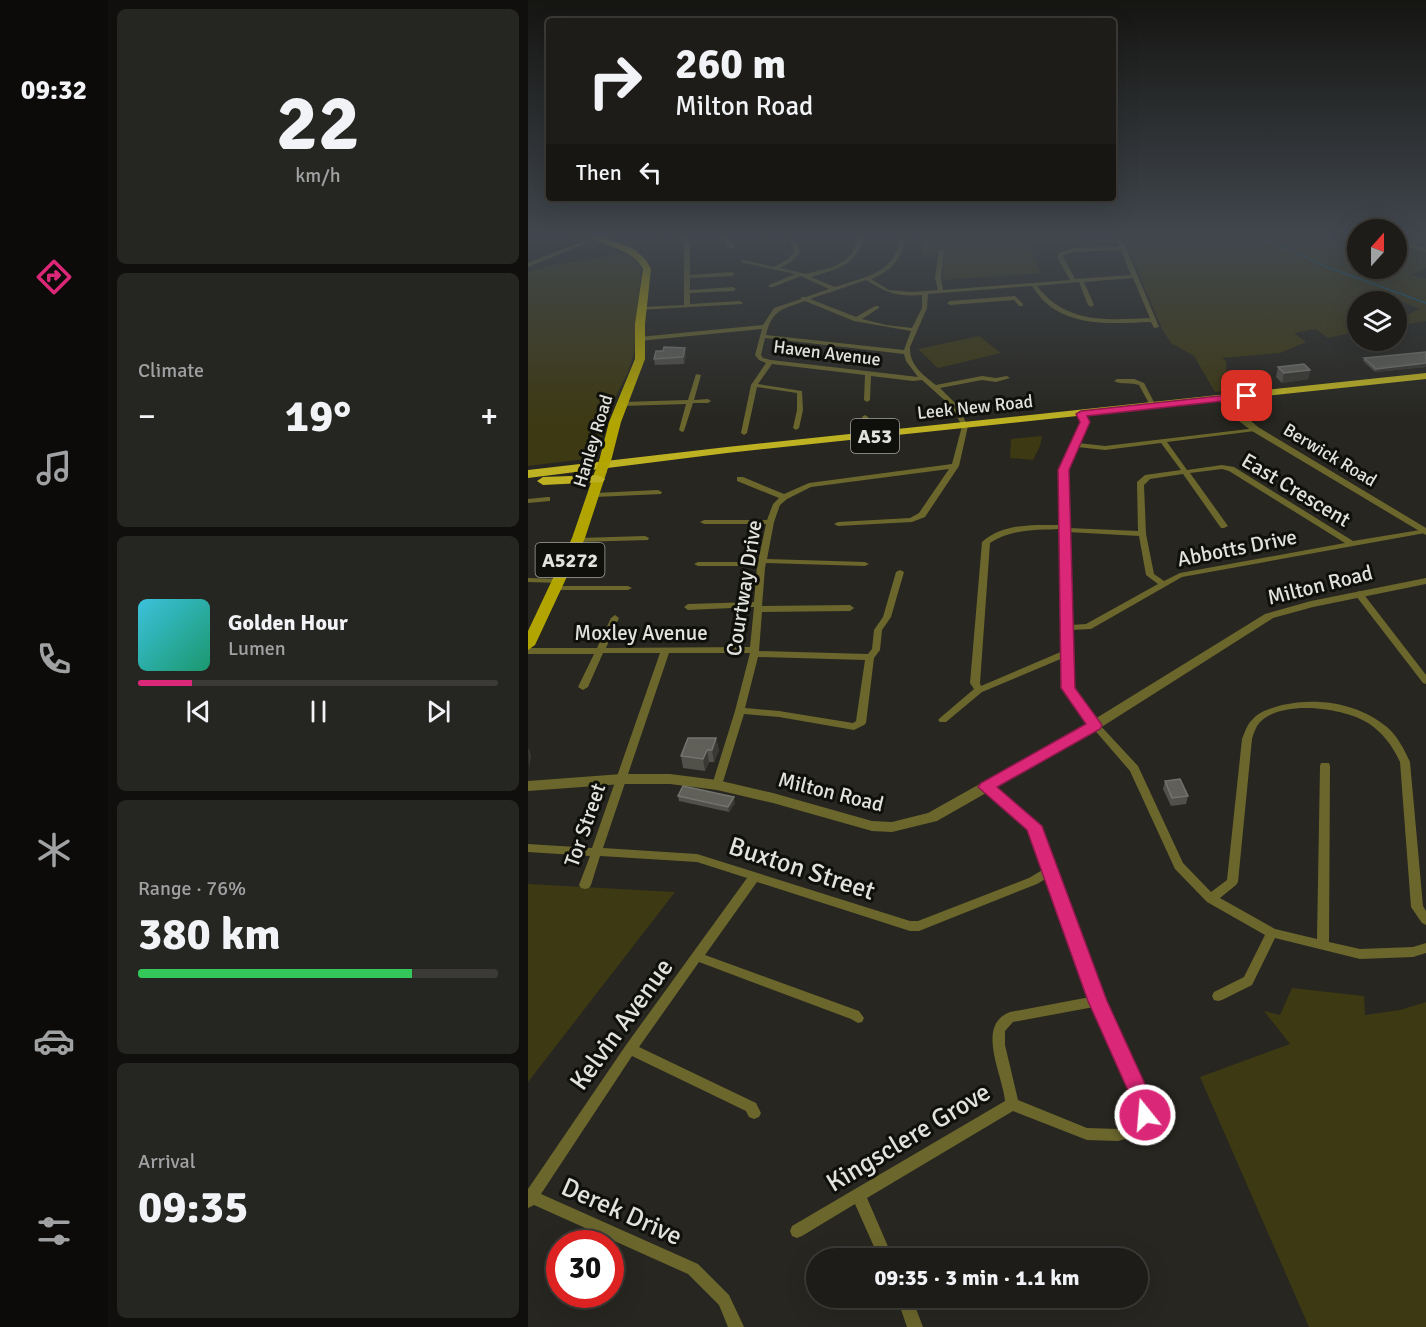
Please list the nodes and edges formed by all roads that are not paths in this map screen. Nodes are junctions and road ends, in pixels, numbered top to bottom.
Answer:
1 (642, 298) edge
2 (686, 298) edge
3 (803, 298) joint
4 (927, 298) edge
5 (976, 298) edge
6 (1044, 298) edge
7 (1088, 298) edge
8 (1143, 298) edge
9 (1097, 300) dead end
10 (978, 301) junction
11 (740, 303) dead end
12 (950, 303) dead end
13 (1021, 305) dead end
14 (687, 306) junction
15 (877, 307) dead end
16 (641, 309) junction
17 (856, 320) junction
18 (1152, 320) junction
19 (765, 327) junction
20 (1156, 327) dead end
21 (915, 330) junction
22 (763, 336) junction
23 (639, 339) junction
24 (906, 352) junction
25 (770, 362) junction
26 (868, 374) junction
27 (698, 375) dead end
28 (1426, 376) edge
29 (924, 378) junction
30 (1007, 378) dead end
31 (1116, 381) dead end
32 (754, 385) junction
33 (934, 387) junction
34 (1222, 399) junction
35 (708, 400) dead end
36 (867, 400) dead end
37 (692, 401) junction
38 (622, 404) junction
39 (1153, 406) junction
40 (1081, 414) junction
41 (865, 417) dead end
42 (965, 426) junction
43 (796, 428) dead end
44 (1255, 429) junction
45 (682, 430) dead end
46 (744, 433) dead end
47 (870, 436) junction
48 (1163, 441) junction
49 (1074, 445) junction
50 (720, 451) junction
51 (955, 466) junction
52 (603, 468) junction
53 (1185, 471) junction
54 (528, 474) edge
55 (740, 478) dead end
56 (528, 482) edge
57 (658, 492) dead end
58 (595, 495) junction
59 (784, 497) junction
60 (547, 499) dead end
61 (528, 501) edge
62 (704, 522) dead end
63 (770, 522) junction
64 (838, 525) dead end
65 (1224, 526) dead end
66 (1065, 528) junction
67 (1425, 531) edge
68 (1142, 534) junction
69 (645, 538) dead end
70 (579, 540) junction
71 (1352, 544) junction
72 (762, 563) junction
73 (699, 564) dead end
74 (865, 564) dead end
75 (900, 573) dead end
76 (528, 580) edge
77 (1426, 581) edge
78 (559, 584) junction
79 (1161, 584) junction
80 (628, 588) dead end
81 (1359, 594) junction
82 (759, 606) junction
83 (688, 607) dead end
84 (850, 608) dead end
85 (615, 618) dead end
86 (1067, 628) junction
87 (528, 645) edge
88 (528, 651) edge
89 (600, 652) junction
90 (665, 652) junction
91 (754, 652) junction
92 (1067, 653) junction
93 (870, 657) junction
94 (1426, 681) edge
95 (583, 687) dead end
96 (979, 690) junction
97 (740, 711) junction
98 (943, 720) dead end
99 (1095, 725) junction
100 (1325, 766) dead end
101 (622, 779) junction
102 (717, 785) junction
103 (528, 786) edge
104 (986, 787) junction
105 (528, 848) edge
106 (598, 852) junction
107 (1049, 870) junction
108 (755, 876) junction
109 (585, 885) dead end
110 (1211, 899) junction
111 (1426, 920) edge
112 (1272, 933) junction
113 (1323, 946) junction
114 (1426, 948) edge
115 (698, 957) junction
116 (1218, 996) dead end
117 (1097, 1001) junction
118 (858, 1018) dead end
119 (630, 1049) junction
120 (1012, 1104) junction
121 (754, 1113) dead end
122 (859, 1196) junction
123 (529, 1198) edge
124 (797, 1231) dead end
125 (882, 1248) edge
126 (911, 1308) edge
127 (736, 1327) edge
128 (915, 1327) edge

1 - 16 main road, Hanley Road / A5272
2 - 14 street
3 - 17 street
3 - 19 street
4 - 21 street
5 - 10 street
6 - 18 street
7 - 9 street
8 - 18 street
10 - 12 street
10 - 13 street
11 - 14 street
14 - 16 street
15 - 17 street
16 - 23 main road, Hanley Road / A5272
17 - 21 street
18 - 20 street
19 - 22 street, Haven Avenue
19 - 23 street
21 - 24 street
22 - 24 street
22 - 25 street, Haven Avenue
23 - 38 main road, Hanley Road / A5272
24 - 29 street
25 - 26 street, Haven Avenue
25 - 32 street
26 - 29 street, Haven Avenue
26 - 36 street
27 - 37 street
28 - 34 highway, Leek New Road / A53
29 - 33 street
30 - 33 street
31 - 39 street
32 - 43 street
32 - 46 street
33 - 42 street
34 - 39 highway, Leek New Road / A53
34 - 44 street, Berwick Road
35 - 37 street
37 - 38 street
37 - 45 street
38 - 52 main road, Hanley Road / A5272
39 - 40 highway, Leek New Road / A53
40 - 42 highway, Leek New Road / A53
40 - 49 street
41 - 47 street
42 - 47 highway, Leek New Road / A53
42 - 51 street
44 - 48 street
44 - 67 street, Berwick Road
47 - 50 highway, Leek New Road / A53
48 - 49 street
48 - 53 street
49 - 66 street
50 - 52 highway
50 - 54 highway, Leek New Road / A53
51 - 59 street, Courtway Drive
51 - 64 street
52 - 56 highway
52 - 58 main road, Hanley Road / A5272
53 - 65 street
53 - 68 street, East Crescent
53 - 71 street, East Crescent
55 - 59 street
57 - 58 street
58 - 70 main road, Hanley Road / A5272
59 - 63 street, Courtway Drive
60 - 61 street
62 - 63 street
63 - 72 street, Courtway Drive
66 - 68 street
66 - 86 street
66 - 96 street
67 - 71 street, Abbotts Drive
68 - 79 street
69 - 70 street
70 - 78 main road, Hanley Road / A5272
71 - 79 street, Abbotts Drive
72 - 73 street
72 - 74 street
72 - 82 street, Courtway Drive
75 - 93 street
76 - 78 street
77 - 81 street, Milton Road
78 - 80 street
78 - 87 main road, Hanley Road / A5272
79 - 86 street, Abbotts Drive
81 - 94 street
81 - 99 street, Milton Road
82 - 83 street
82 - 84 street
82 - 91 street, Courtway Drive
85 - 89 street
86 - 92 street
88 - 89 street, Moxley Avenue
89 - 90 street, Moxley Avenue
89 - 95 street
90 - 91 street, Moxley Avenue
90 - 101 street, Tor Street
91 - 93 street, Moxley Avenue
91 - 97 street, Courtway Drive
92 - 96 street
92 - 99 street
93 - 97 street
96 - 98 street
97 - 102 street, Courtway Drive
99 - 104 street, Milton Road
99 - 110 street
100 - 113 street
101 - 102 street, Milton Road
101 - 103 street, Milton Road
101 - 106 street, Tor Street
102 - 104 street, Milton Road
104 - 107 street
105 - 106 street, Buxton Street
106 - 108 street, Buxton Street
106 - 109 street, Tor Street
107 - 108 street, Buxton Street
107 - 117 street
108 - 115 street, Kelvin Avenue
110 - 111 street
110 - 112 street
112 - 113 street
112 - 116 street
113 - 114 street
115 - 118 street
115 - 119 street, Kelvin Avenue
117 - 120 street, Kingsclere Grove
117 - 120 street
119 - 121 street
119 - 123 street, Kelvin Avenue
120 - 122 street, Kingsclere Grove
122 - 124 street, Kingsclere Grove
122 - 125 street
123 - 127 street, Derek Drive
126 - 128 street

